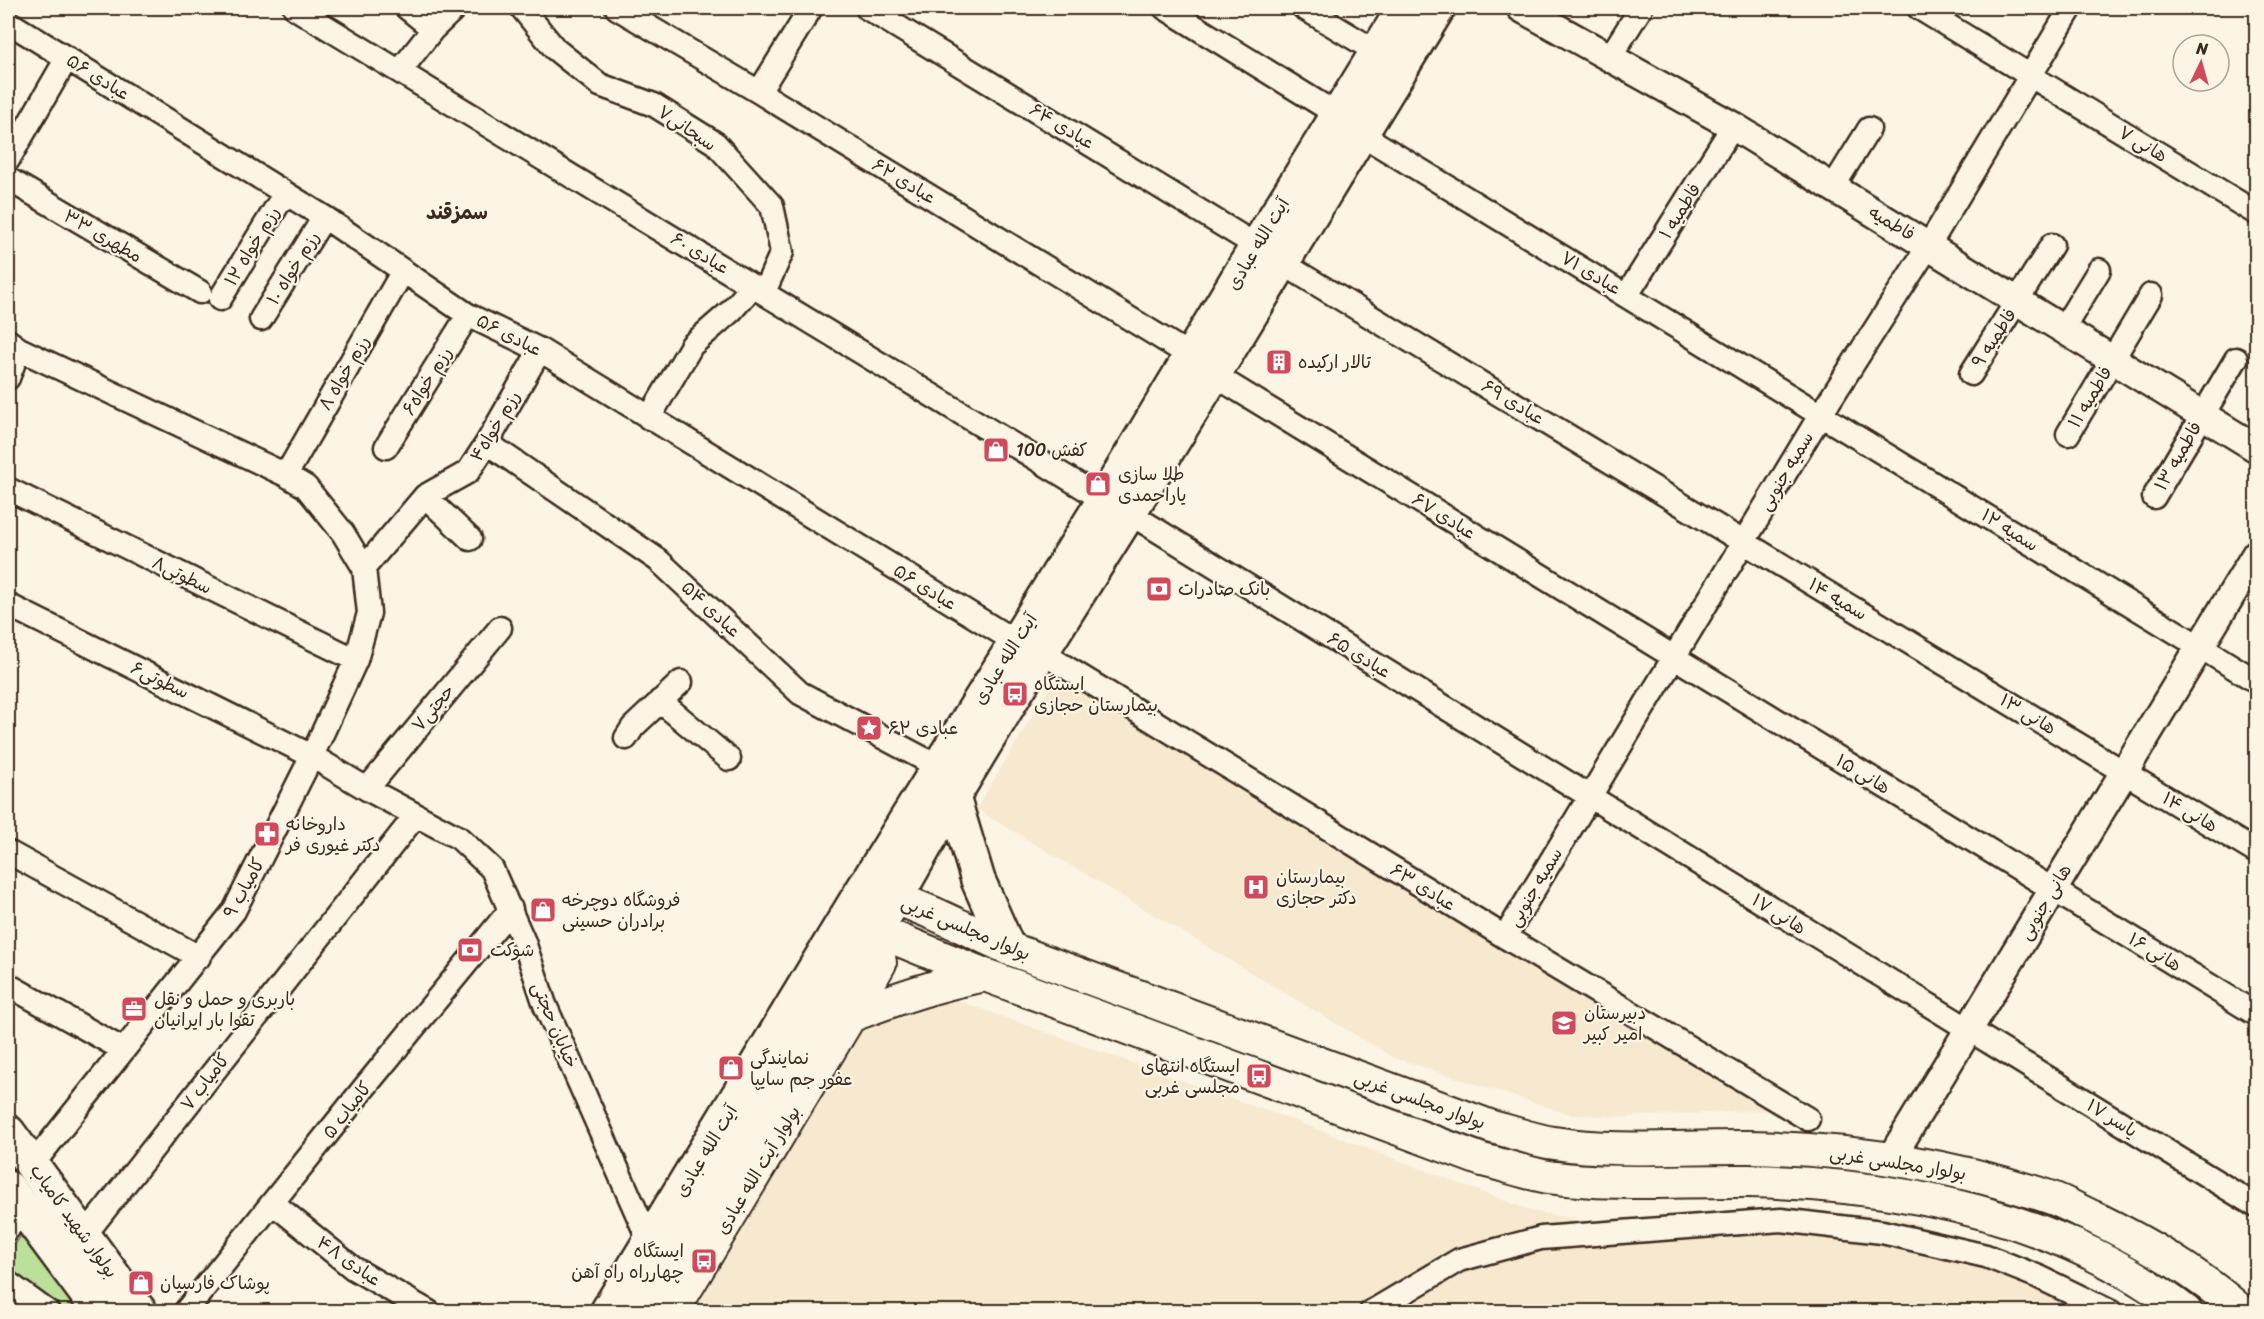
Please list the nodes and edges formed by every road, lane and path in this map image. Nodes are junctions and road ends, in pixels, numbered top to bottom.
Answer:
1 (295, 8) edge
2 (407, 8) edge
3 (455, 8) edge
4 (522, 8) edge
5 (617, 8) edge
6 (811, 8) edge
7 (867, 8) edge
8 (1165, 8) edge
9 (1304, 8) edge
10 (1404, 8) edge
11 (1438, 8) edge
12 (1641, 8) edge
13 (1919, 8) edge
14 (2071, 8) edge
15 (1530, 10) edge
16 (1189, 15) edge
17 (8, 22) edge
18 (433, 29) junction
19 (1377, 52) junction
20 (1610, 57) junction
21 (67, 58) junction
22 (400, 71) junction
23 (2030, 75) junction
24 (759, 92) junction
25 (1349, 124) junction
26 (1733, 126) junction
27 (1869, 129) dead end
28 (8, 160) edge
29 (8, 179) edge
30 (1833, 187) junction
31 (285, 193) junction
32 (2256, 213) edge
33 (324, 217) junction
34 (1929, 245) junction
35 (2052, 245) dead end
36 (1269, 254) junction
37 (2098, 270) dead end
38 (403, 271) junction
39 (759, 289) junction
40 (210, 295) joint
41 (1627, 295) junction
42 (2151, 295) dead end
43 (2018, 301) junction
44 (468, 315) junction
45 (261, 319) dead end
46 (2063, 329) junction
47 (13, 345) edge
48 (540, 350) junction
49 (2112, 359) junction
50 (2236, 360) dead end
51 (1202, 366) junction
52 (1971, 374) dead end
53 (8, 378) edge
54 (1821, 414) junction
55 (2203, 415) junction
56 (649, 418) junction
57 (2068, 434) dead end
58 (487, 443) junction
59 (386, 447) dead end
60 (2256, 448) edge
61 (286, 475) junction
62 (8, 489) edge
63 (424, 496) junction
64 (2154, 498) dead end
65 (1116, 507) junction
66 (470, 539) dead end
67 (1744, 542) junction
68 (2256, 554) edge
69 (364, 568) junction
70 (8, 605) edge
71 (500, 628) dead end
72 (2199, 646) junction
73 (1028, 647) junction
74 (1932, 656) joint
75 (1674, 658) junction
76 (356, 660) junction
77 (2256, 681) edge
78 (681, 682) dead end
79 (660, 701) junction
80 (626, 738) dead end
81 (312, 756) junction
82 (729, 759) dead end
83 (939, 767) junction
84 (2123, 772) junction
85 (367, 789) junction
86 (953, 797) junction
87 (1590, 798) junction
88 (416, 815) junction
89 (8, 852) edge
90 (2256, 852) edge
91 (2053, 890) junction
92 (896, 898) junction
93 (858, 899) junction
94 (511, 909) junction
95 (875, 930) junction
96 (1505, 937) junction
97 (1008, 948) junction
98 (199, 957) junction
99 (985, 975) junction
100 (8, 985) edge
101 (2256, 1014) edge
102 (850, 1017) junction
103 (1968, 1030) junction
104 (122, 1049) junction
105 (1808, 1119) dead end
106 (8, 1132) edge
107 (1891, 1158) junction
108 (33, 1164) junction
109 (10, 1191) edge
110 (273, 1203) junction
111 (2256, 1206) edge
112 (8, 1229) edge
113 (84, 1236) junction
114 (650, 1243) junction
115 (8, 1283) edge
116 (48, 1311) edge
117 (100, 1311) edge
118 (140, 1311) edge
119 (185, 1311) edge
120 (429, 1311) edge
121 (607, 1311) edge
122 (643, 1311) edge
123 (672, 1311) edge
124 (1371, 1311) edge
125 (2111, 1311) edge
126 (2186, 1311) edge
127 (2242, 1311) edge

1 - 22 street, عبادی ۶۰
2 - 18 street
3 - 18 street
4 - 39 street, سبحانی۷
5 - 24 street, عبادی ۶۲
6 - 24 street
7 - 36 street, عبادی ۶۴
8 - 16 street, عبادی ۷۱
9 - 19 street
10 - 19 main road, آیت الله عبادی
11 - 25 main road, آیت الله عبادی
12 - 20 street
13 - 23 street, هانی ۷
14 - 23 street, سمیه جنوبی
15 - 20 street, فاطمیه
16 - 25 street, عبادی ۷۱
17 - 21 street, عبادی ۵۶
18 - 22 street
19 - 25 main road, آیت الله عبادی
20 - 26 street, فاطمیه
21 - 28 street
21 - 31 street, عبادی ۵۶
22 - 39 street, عبادی ۶۰
23 - 32 street, هانی ۷
23 - 34 street, سمیه جنوبی
24 - 51 street, عبادی ۶۲
25 - 36 main road, آیت الله عبادی
25 - 41 street, عبادی ۷۱
26 - 30 street, فاطمیه
26 - 41 street, فاطمیه ۱
27 - 30 street
29 - 40 street, مطهری ۳۳
30 - 34 street, فاطمیه
31 - 33 street, عبادی ۵۶
31 - 40 street, رزم خواه ۱۲
33 - 38 street, عبادی ۵۶
33 - 45 street, رزم خواه ۱۰
34 - 43 street, فاطمیه
34 - 54 street, سمیه جنوبی
35 - 43 street, فاطمیه ۹
36 - 51 main road, آیت الله عبادی
36 - 67 street, عبادی ۶۹
37 - 46 street
38 - 44 street, عبادی ۵۶
38 - 61 street, رزم خواه ۸
39 - 56 street, سبحانی۷
39 - 65 street, عبادی ۶۰
41 - 54 street, عبادی ۷۱
42 - 49 street, فاطمیه ۱۱
43 - 46 street, فاطمیه
43 - 52 street, فاطمیه ۹
44 - 48 street, عبادی ۵۶
44 - 59 street, رزم خواه۶
46 - 49 street, فاطمیه
47 - 53 street
47 - 61 street
48 - 56 street, عبادی ۵۶
48 - 58 street, رزم خواه۴
49 - 55 street, فاطمیه
49 - 57 street, فاطمیه ۱۱
50 - 55 street, فاطمیه ۱۳
51 - 65 main road, آیت الله عبادی
51 - 75 street, عبادی ۶۷
54 - 67 street, سمیه جنوبی
54 - 72 street, سمیه ۱۲
55 - 60 street, فاطمیه
55 - 64 street, فاطمیه ۱۳
56 - 73 street, عبادی ۵۶
58 - 63 street, رزم خواه۴
58 - 83 street, عبادی ۵۴
61 - 69 street
62 - 76 street, سطوتی۸
63 - 66 street
63 - 69 street, رزم خواه۴
65 - 73 main road, آیت الله عبادی
65 - 87 street, عبادی ۶۵
67 - 74 street, سمیه ۱۴
67 - 75 street, سمیه جنوبی
68 - 72 street, هانی جنوبی
69 - 76 street, کامیاب ۹
70 - 81 street, سطوتی۶
71 - 85 street, حجتی۷
72 - 77 street, سمیه ۱۲
72 - 84 street, هانی جنوبی
73 - 83 main road, آیت الله عبادی
73 - 86 main road, آیت الله عبادی
73 - 96 street, عبادی ۶۳
74 - 84 street, هانی ۱۳
75 - 87 street, سمیه جنوبی
75 - 91 street, هانی ۱۵
76 - 81 street, کامیاب ۹
78 - 79 street
79 - 80 street
79 - 82 street
81 - 85 street, خیابان حجتی
81 - 98 street, کامیاب ۹
83 - 93 main road, آیت الله عبادی
84 - 90 street, هانی ۱۴
84 - 91 street, هانی جنوبی
85 - 88 street, خیابان حجتی
86 - 92 main road, آیت الله عبادی
86 - 97 main road
87 - 96 street, سمیه جنوبی
87 - 103 street, هانی ۱۷
88 - 94 street, خیابان حجتی
88 - 113 street, کامیاب ۷
89 - 98 street
91 - 101 street, هانی ۱۶
91 - 103 street, هانی جنوبی
92 - 93 main road, بولوار مجلسی غربی
92 - 95 main road, آیت الله عبادی
92 - 97 main road, بولوار مجلسی غربی
93 - 95 main road
93 - 114 main road, آیت الله عبادی
94 - 110 street, کامیاب ۵
94 - 114 street, خیابان حجتی
95 - 99 main road, بولوار مجلسی غربی
95 - 102 main road, بولوار آیت الله عبادی
95 - 122 main road, آیت الله عبادی
96 - 105 street, عبادی ۶۳
97 - 107 main road, بولوار مجلسی غربی
98 - 104 street, کامیاب ۹
99 - 102 main road
99 - 126 main road, بولوار مجلسی غربی
100 - 104 street
102 - 123 main road, بولوار آیت الله عبادی
103 - 107 street, هانی جنوبی
103 - 111 street, یاسر ۱۷
104 - 108 street, کامیاب ۹
106 - 108 main road, بولوار شهید کامیاب
107 - 127 main road, بولوار مجلسی غربی
108 - 113 main road, بولوار شهید کامیاب
109 - 112 street
109 - 117 main road, بولوار شهید کامیاب
110 - 119 street, کامیاب ۵
110 - 120 street, عبادی ۴۸
113 - 118 main road, بولوار شهید کامیاب
114 - 121 main road, آیت الله عبادی
115 - 116 street
124 - 125 street

